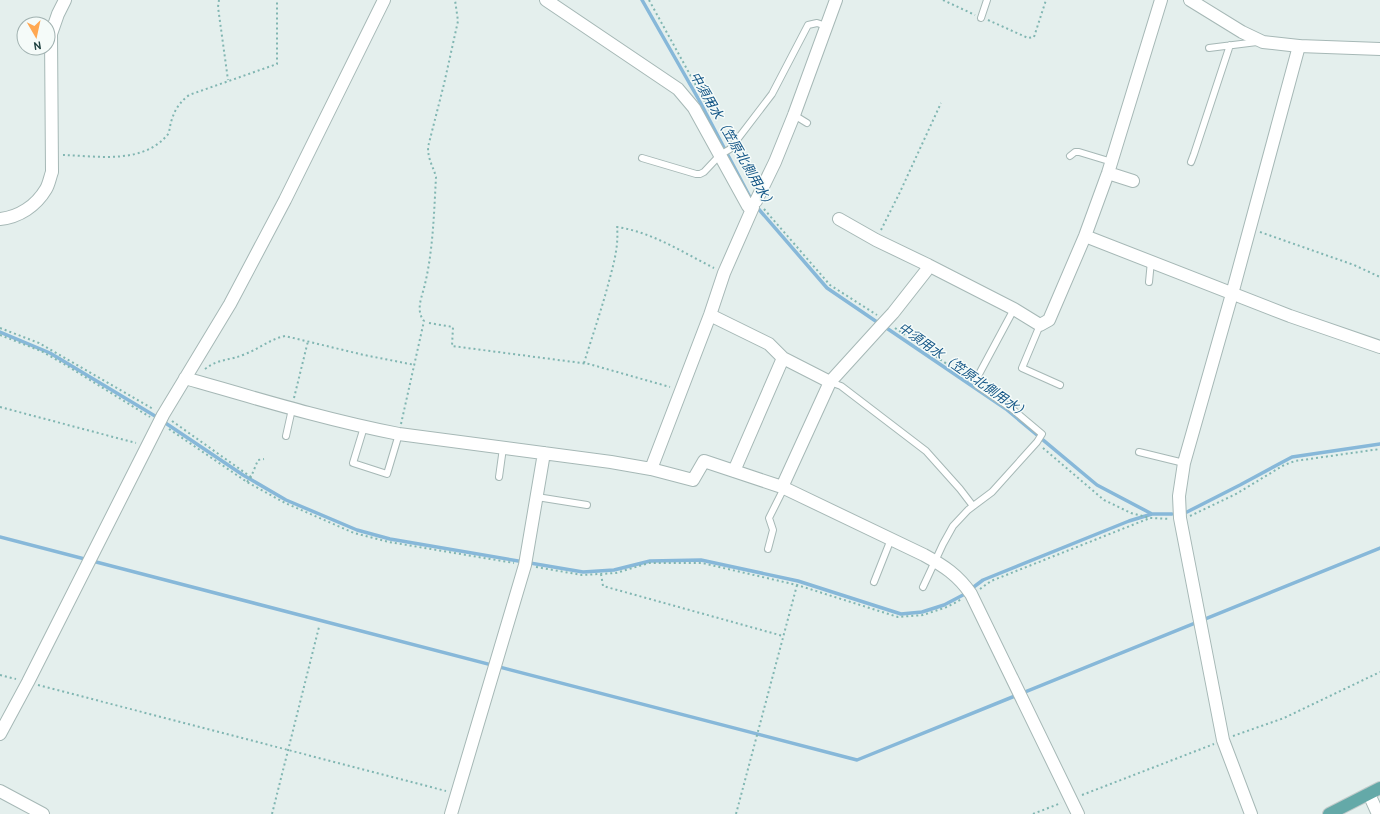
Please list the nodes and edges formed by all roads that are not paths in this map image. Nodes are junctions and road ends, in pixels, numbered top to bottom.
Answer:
1 (65, 0) edge
2 (384, 0) edge
3 (546, 0) edge
4 (836, 0) edge
5 (987, 0) edge
6 (1161, 0) edge
7 (1190, 0) edge
8 (981, 18) road end
9 (826, 26) junction
10 (1263, 42) junction
11 (1230, 45) junction
12 (1299, 46) junction
13 (1209, 48) dead end
14 (1380, 49) edge
15 (794, 115) junction
16 (807, 123) dead end
17 (720, 155) junction
18 (1070, 156) dead end
19 (642, 158) dead end
20 (1190, 162) dead end
21 (1110, 167) junction
22 (1133, 181) dead end
23 (756, 206) junction
24 (0, 219) edge
25 (838, 219) dead end
26 (1085, 236) junction
27 (1151, 261) junction
28 (928, 265) junction
29 (1149, 282) dead end
30 (1232, 294) junction
31 (1014, 309) junction
32 (710, 315) junction
33 (1040, 325) junction
34 (1380, 347) edge
35 (783, 358) junction
36 (185, 378) junction
37 (830, 382) junction
38 (1060, 385) dead end
39 (292, 409) junction
40 (364, 427) junction
41 (398, 434) junction
42 (286, 436) dead end
43 (503, 448) junction
44 (1139, 452) dead end
45 (544, 453) junction
46 (1184, 463) junction
47 (651, 469) junction
48 (734, 471) junction
49 (499, 477) dead end
50 (783, 487) junction
51 (537, 496) junction
52 (588, 505) dead end
53 (973, 506) junction
54 (891, 539) junction
55 (768, 550) dead end
56 (934, 561) junction
57 (874, 582) dead end
58 (923, 587) dead end
59 (0, 734) edge
60 (0, 791) edge
61 (1375, 791) edge
62 (43, 814) edge
63 (451, 814) edge
64 (1078, 814) edge
65 (1251, 814) edge
66 (1329, 814) edge
67 (1378, 814) edge

1 - 24 street
2 - 36 street
3 - 17 street
4 - 9 street
5 - 8 lane
6 - 21 street
7 - 10 street
9 - 15 street
9 - 17 lane
10 - 11 lane
10 - 12 street
11 - 13 lane
11 - 20 lane
12 - 14 street
12 - 30 street
15 - 16 lane
15 - 23 street
17 - 19 lane
17 - 23 street
18 - 21 lane
21 - 22 street
21 - 26 street
23 - 32 street
25 - 28 street
26 - 27 street
26 - 33 street
27 - 29 lane
27 - 30 street
28 - 31 street
28 - 37 street
30 - 34 street
30 - 46 street
31 - 33 street
31 - 53 lane
32 - 35 street
32 - 47 street
33 - 38 lane
35 - 37 street
35 - 48 street
36 - 39 street
36 - 59 street
37 - 50 street
37 - 53 lane
39 - 40 street
39 - 42 lane
40 - 41 street
40 - 41 lane
41 - 43 street
43 - 45 street
43 - 49 lane
44 - 46 lane
45 - 47 street
45 - 51 street
46 - 65 street
47 - 48 street
48 - 50 street
50 - 54 street
50 - 55 lane
51 - 52 lane
51 - 63 street
53 - 56 lane
54 - 56 street
54 - 57 lane
56 - 58 lane
56 - 64 street
60 - 62 street
61 - 66 main road
61 - 67 street

